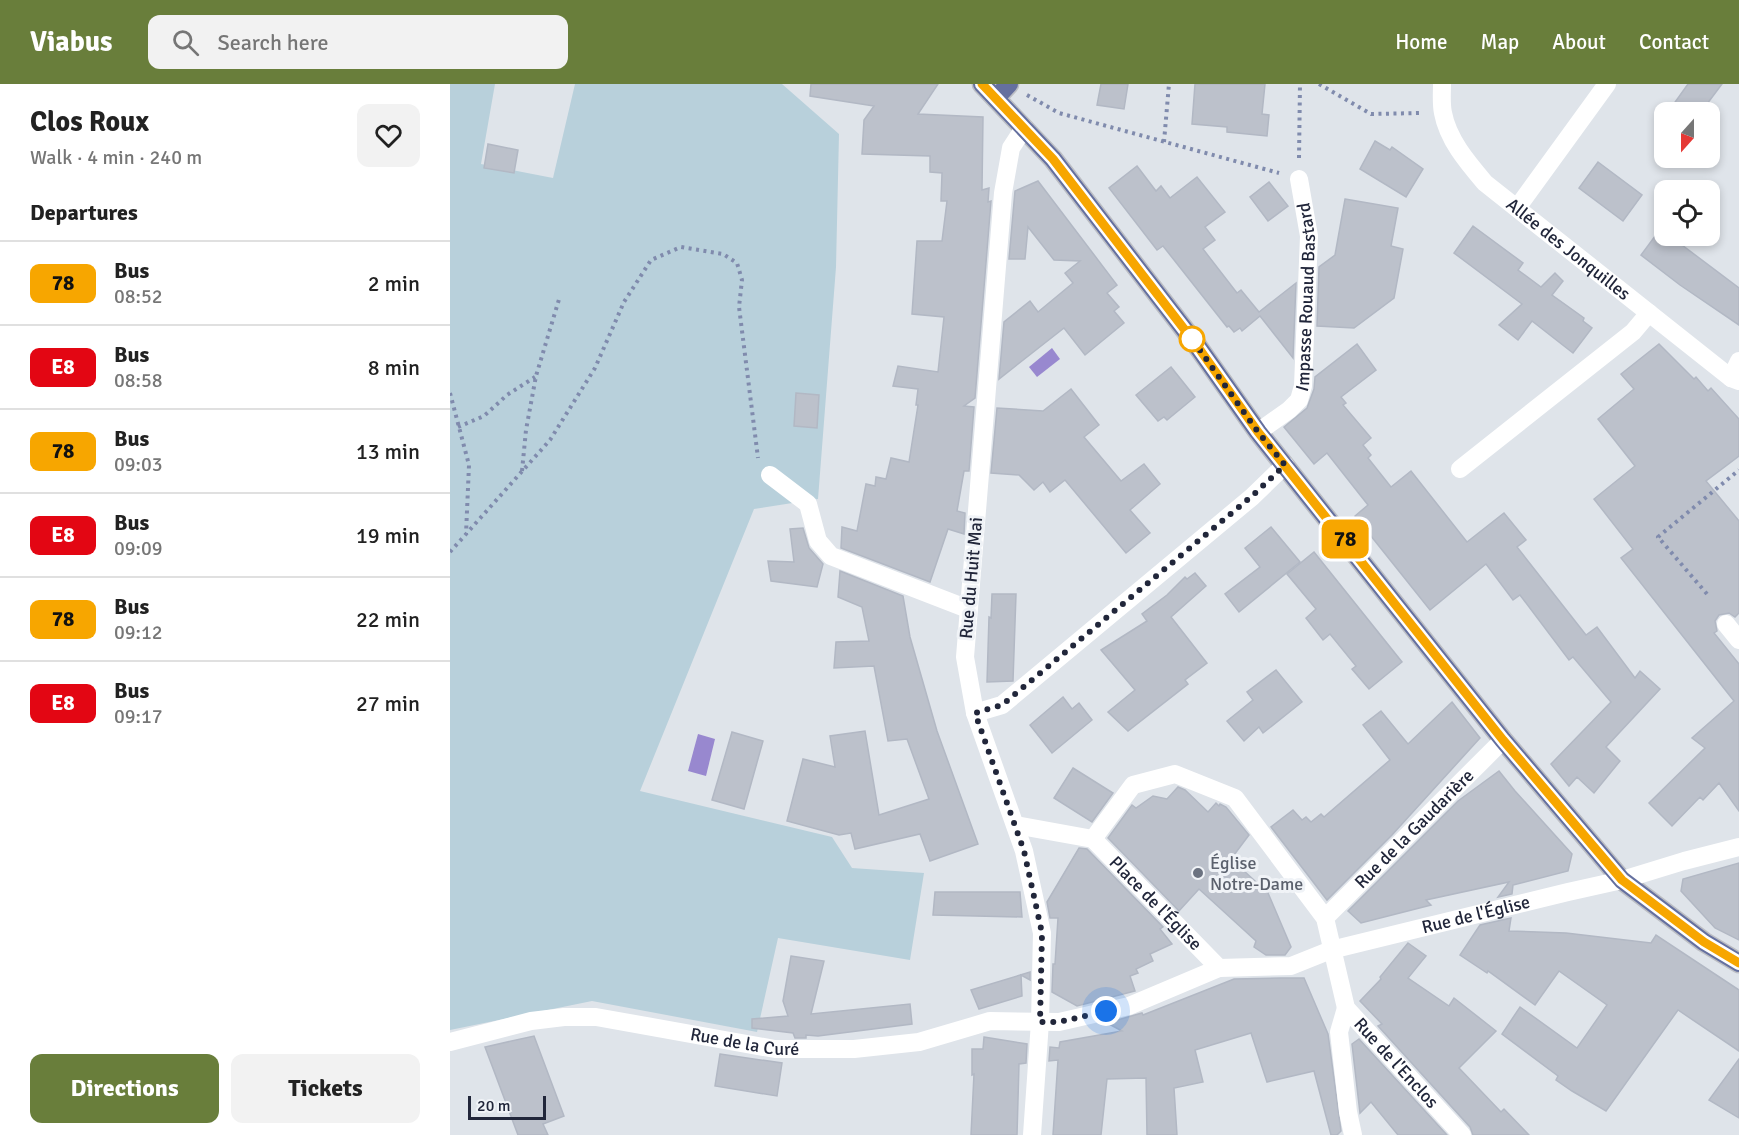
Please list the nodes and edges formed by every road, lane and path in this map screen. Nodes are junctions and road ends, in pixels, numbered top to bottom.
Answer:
1 (982, 84) edge
2 (1009, 84) edge
3 (1169, 84) edge
4 (1300, 84) edge
5 (1319, 84) edge
6 (1442, 84) edge
7 (1607, 84) edge
8 (996, 98) junction
9 (1443, 113) junction
10 (1024, 128) junction
11 (1164, 142) junction
12 (1299, 179) junction
13 (1517, 208) junction
14 (560, 296) dead end
15 (1649, 313) junction
16 (1739, 361) edge
17 (536, 376) junction
18 (1735, 380) edge
19 (450, 393) edge
20 (458, 427) junction
21 (1258, 432) junction
22 (1285, 465) junction
23 (1460, 469) dead end
24 (1739, 470) edge
25 (522, 472) junction
26 (1732, 475) junction
27 (770, 476) joint
28 (1739, 479) edge
29 (466, 535) junction
30 (450, 552) edge
31 (1707, 594) dead end
32 (968, 609) junction
33 (1726, 624) dead end
34 (1739, 640) edge
35 (975, 713) junction
36 (1503, 740) junction
37 (1016, 825) junction
38 (1093, 839) junction
39 (1739, 848) edge
40 (1622, 880) junction
41 (1325, 918) junction
42 (1331, 950) junction
43 (1739, 963) edge
44 (1219, 968) junction
45 (1346, 1008) junction
46 (1040, 1022) junction
47 (450, 1042) edge
48 (1032, 1135) edge
49 (1353, 1135) edge
50 (1462, 1135) edge

1 - 8 main road
2 - 8 main road
2 - 11 path
3 - 11 path
4 - 12 path
5 - 9 path
6 - 9 street, Allée des Jonquilles
7 - 13 street
8 - 10 main road
9 - 13 street, Allée des Jonquilles
10 - 21 main road
10 - 32 street, Rue du Huit Mai
11 - 12 path
12 - 21 street, Impasse Rouaud Bastard
13 - 15 street, Allée des Jonquilles
14 - 17 path
15 - 18 street, Allée des Jonquilles
15 - 23 street
16 - 18 street
17 - 20 path
17 - 25 path
19 - 20 path
20 - 29 path
21 - 22 main road
22 - 35 street
22 - 36 main road
24 - 26 path
25 - 27 path
25 - 29 path
26 - 28 path
26 - 31 path
27 - 32 street
29 - 30 path
32 - 35 street, Rue du Huit Mai
33 - 34 street
35 - 37 street, Rue du Huit Mai
36 - 40 main road
36 - 41 street, Rue de la Gaudarière
37 - 38 street
37 - 46 street, Rue du Huit Mai
38 - 41 street
38 - 44 street, Place de l'Église
39 - 40 street, Rue de l'Église
40 - 42 street, Rue de l'Église
40 - 43 main road
41 - 42 street
42 - 44 street, Place de l'Église
42 - 45 street, Rue de l'Enclos
44 - 46 street, Place de l'Église
45 - 49 street
45 - 50 street, Rue de l'Enclos
46 - 47 street, Rue de la Curé
46 - 48 street, Rue du Huit Mai

